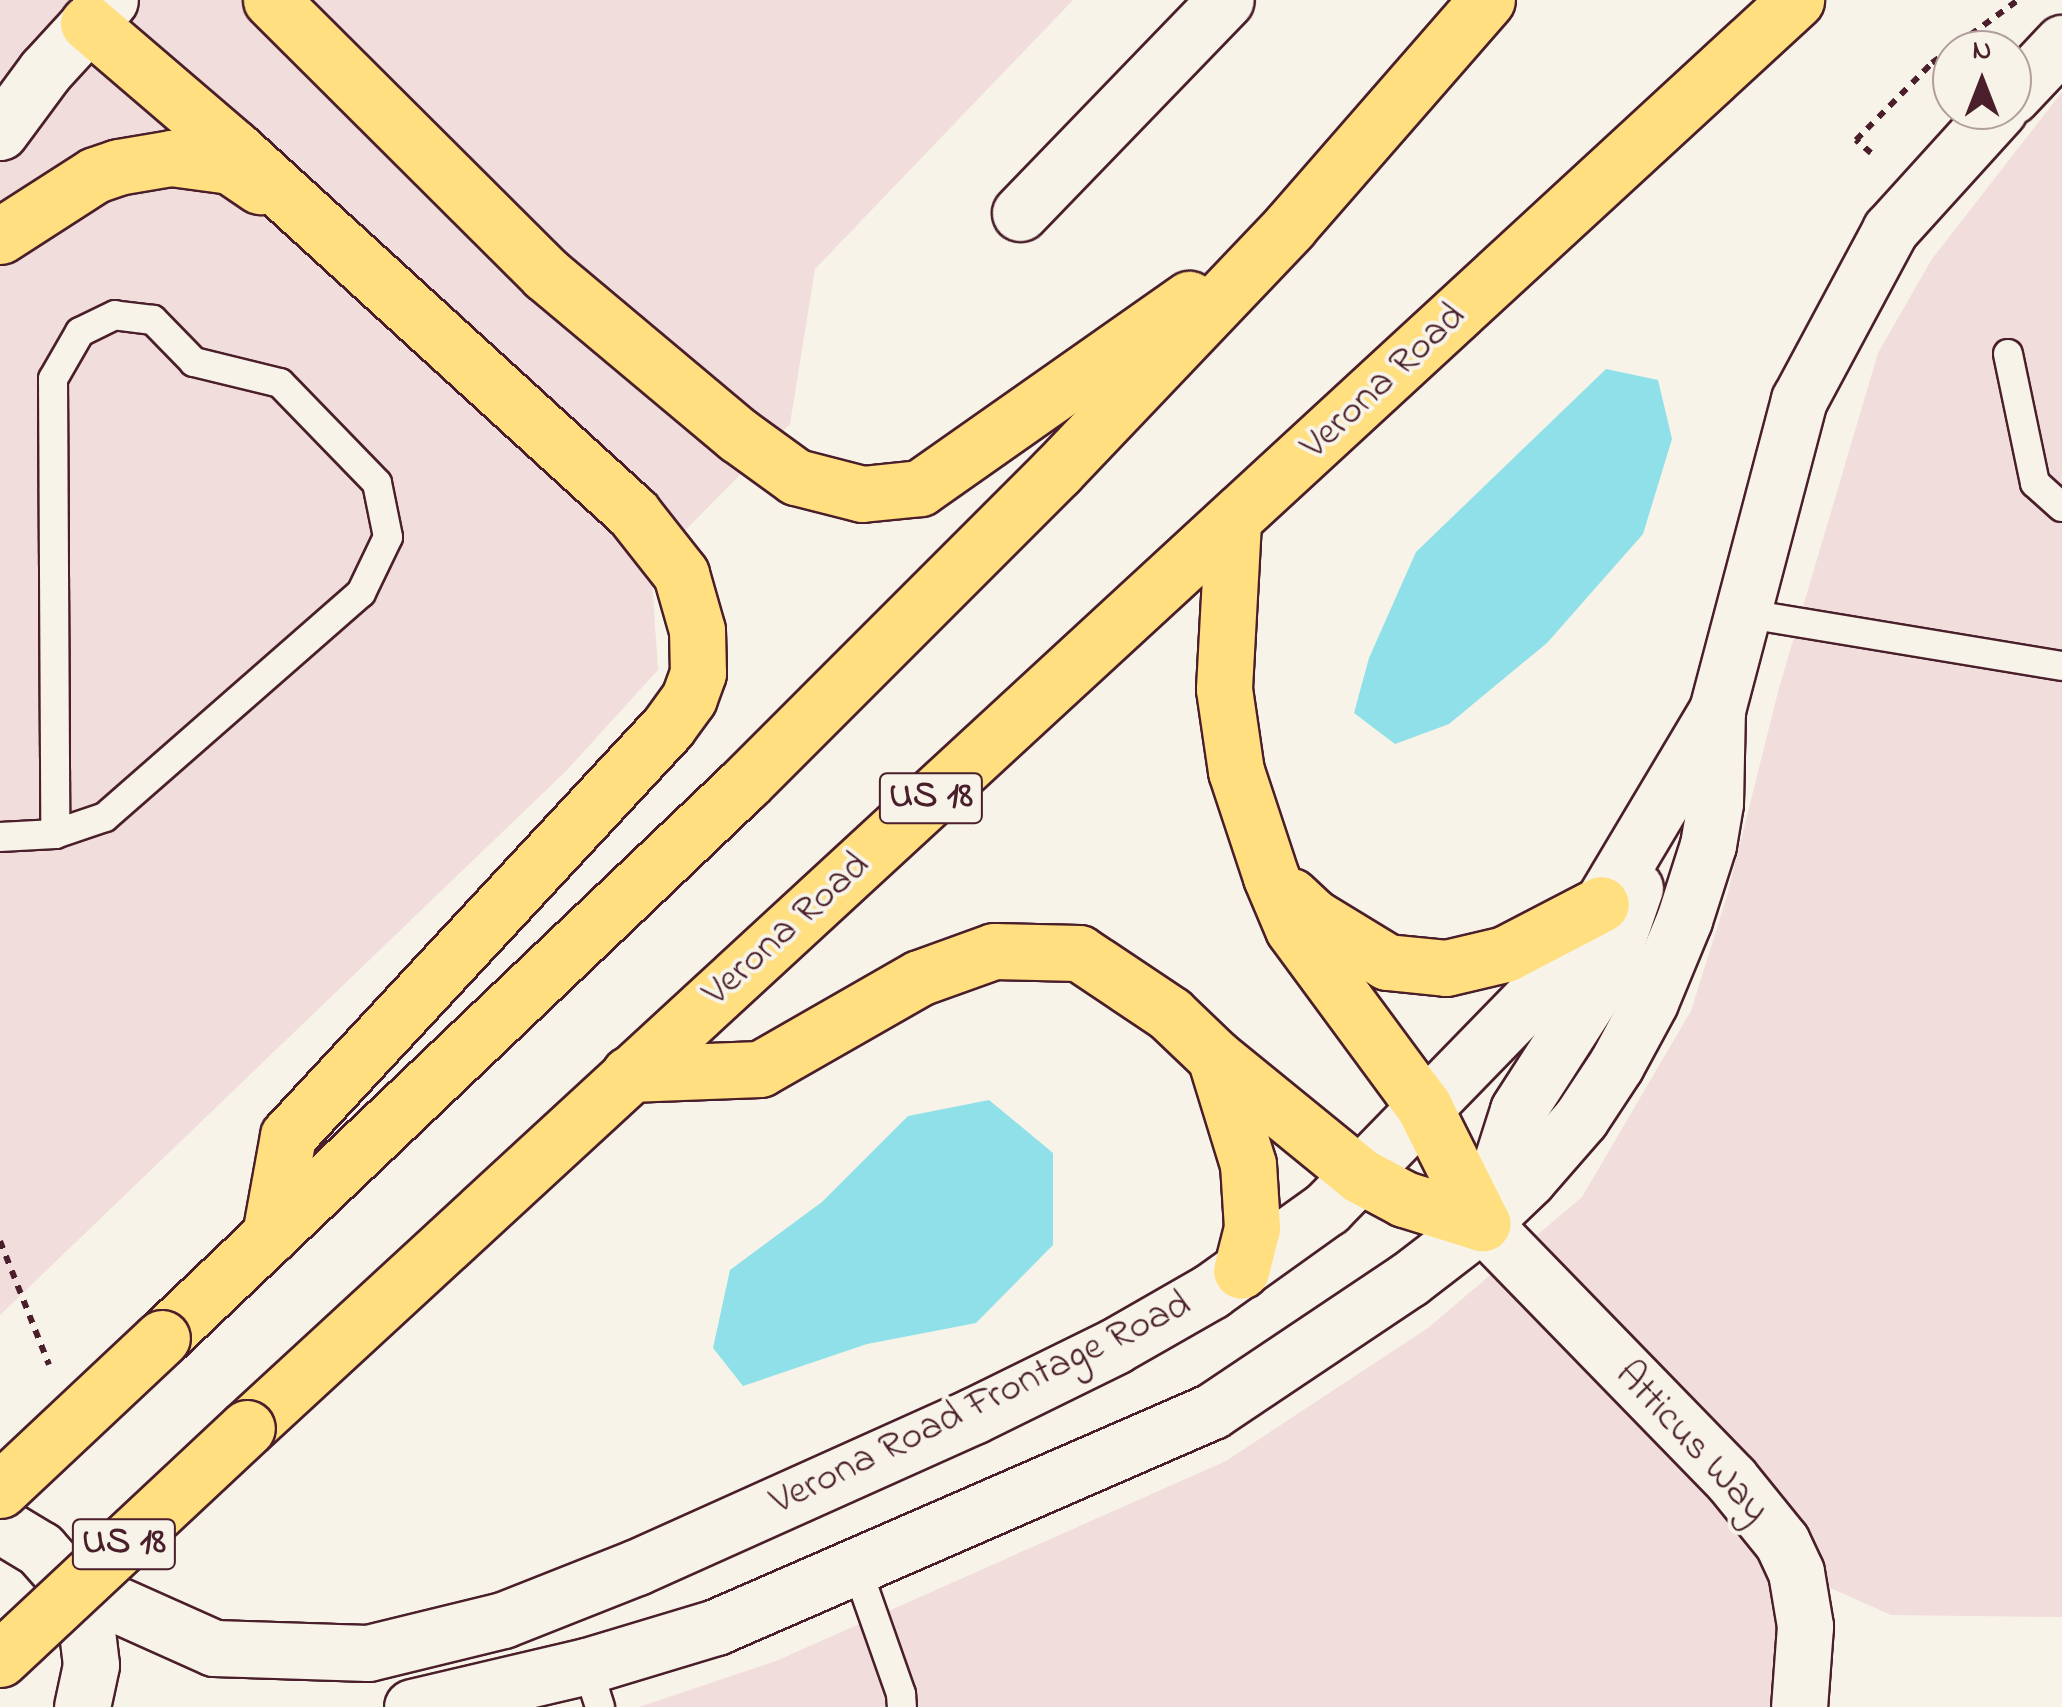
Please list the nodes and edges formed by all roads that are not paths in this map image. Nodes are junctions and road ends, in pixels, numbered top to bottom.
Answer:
1 (271, 0) edge
2 (1226, 0) edge
3 (1487, 0) edge
4 (1796, 0) edge
5 (88, 8) edge
6 (2062, 43) edge
7 (2032, 75) edge
8 (1981, 130) edge
9 (0, 132) edge
10 (1020, 213) dead end
11 (312, 220) junction
12 (1289, 227) junction
13 (0, 236) edge
14 (2008, 354) dead end
15 (2062, 507) edge
16 (1232, 522) junction
17 (1742, 613) junction
18 (2062, 666) edge
19 (1716, 710) junction
20 (1647, 828) junction
21 (56, 834) junction
22 (0, 837) edge
23 (1271, 877) junction
24 (1601, 904) junction
25 (1215, 1057) junction
26 (629, 1074) junction
27 (1424, 1107) junction
28 (1361, 1176) junction
29 (1482, 1223) junction
30 (270, 1235) junction
31 (1242, 1271) junction
32 (0, 1509) edge
33 (857, 1570) junction
34 (70, 1584) junction
35 (0, 1659) edge
36 (593, 1687) edge
37 (82, 1707) edge
38 (412, 1707) edge
39 (902, 1707) edge
40 (1799, 1707) edge

1 - 12 highway
2 - 10 street
3 - 12 highway
4 - 16 highway, Verona Road / US 18
5 - 9 street
5 - 11 highway
6 - 7 street
8 - 17 street, Verona Road Frontage Road
11 - 13 highway
11 - 30 highway
12 - 30 highway
14 - 15 lane
16 - 23 highway
16 - 26 highway, Verona Road / US 18
17 - 18 lane
17 - 19 street, Verona Road Frontage Road
19 - 20 street, Verona Road Frontage Road
19 - 29 street, Verona Road Frontage Road
20 - 24 street, Verona Road Frontage Road
20 - 29 street
21 - 21 lane
21 - 22 lane
23 - 24 highway
23 - 27 highway
24 - 27 street, Verona Road Frontage Road
25 - 26 highway
25 - 28 highway
25 - 31 highway
26 - 35 highway, Verona Road / US 18, bridge
27 - 28 street, Verona Road Frontage Road
27 - 29 highway
28 - 29 highway
28 - 31 street, Verona Road Frontage Road
29 - 33 street, Verona Road Frontage Road
29 - 40 street, Atticus Way
30 - 32 highway, bridge
31 - 34 street, Verona Road Frontage Road
32 - 34 street
33 - 36 street, Verona Road Frontage Road
33 - 39 lane
34 - 37 street
36 - 38 street, Verona Road Frontage Road

